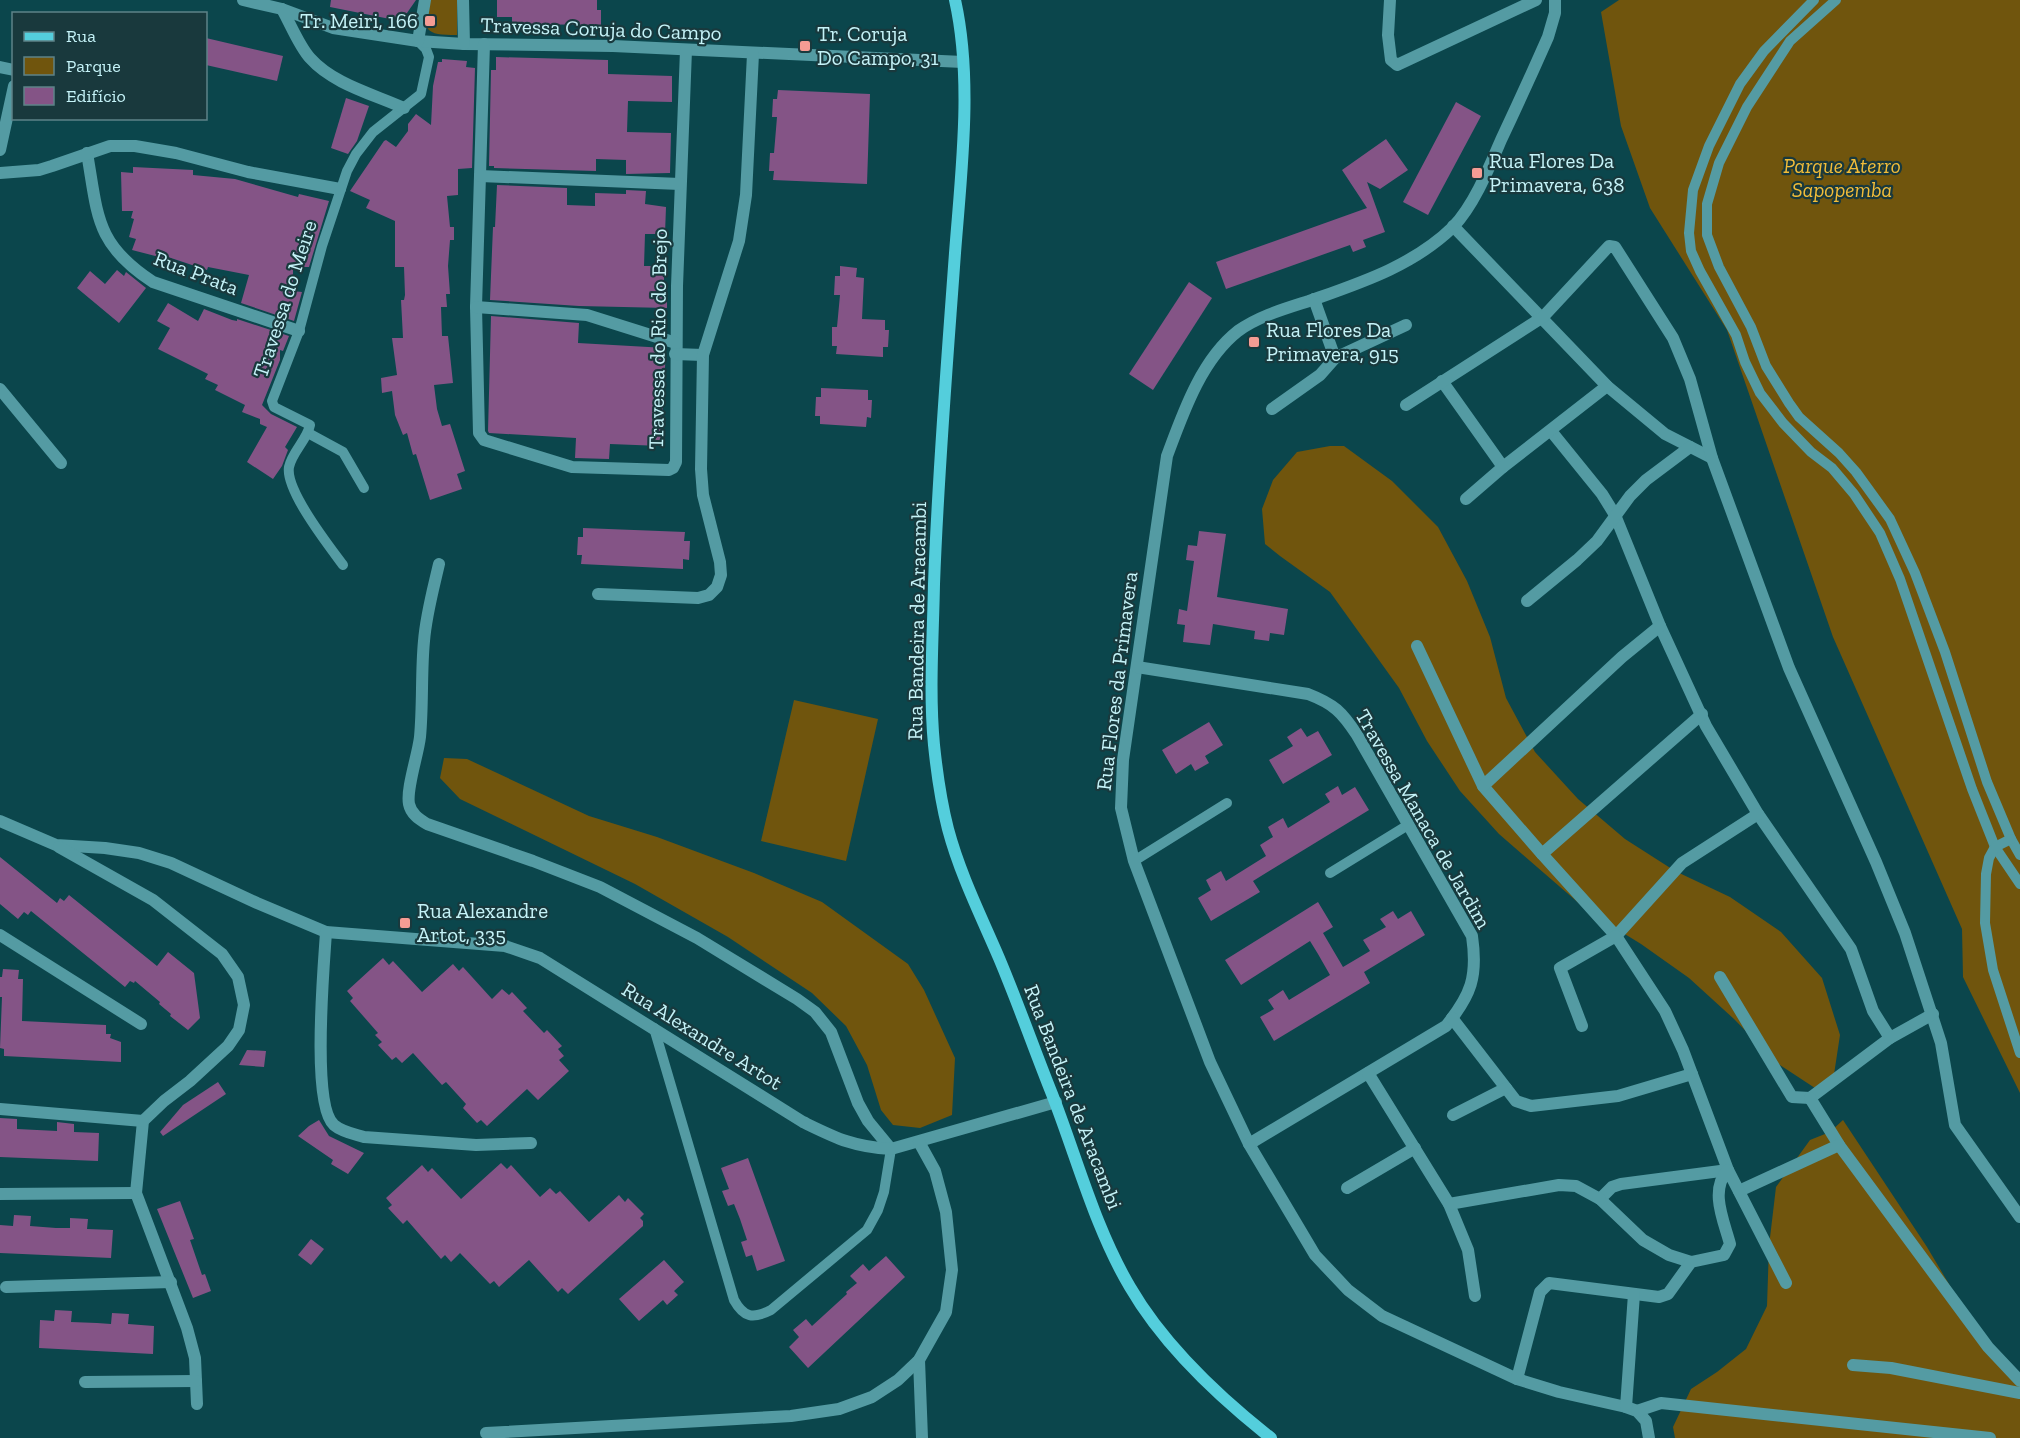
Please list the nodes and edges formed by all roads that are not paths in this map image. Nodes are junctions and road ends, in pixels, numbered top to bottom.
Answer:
1 (243, 0) edge
2 (425, 0) edge
3 (463, 0) edge
4 (955, 0) edge
5 (1390, 0) edge
6 (1536, 0) edge
7 (1555, 0) edge
8 (1814, 0) edge
9 (1836, 0) edge
10 (282, 9) junction
11 (418, 40) junction
12 (464, 44) junction
13 (484, 44) junction
14 (686, 50) junction
15 (753, 54) junction
16 (963, 62) junction
17 (12, 95) edge
18 (404, 108) junction
19 (0, 150) edge
20 (87, 153) junction
21 (0, 173) edge
22 (480, 176) junction
23 (680, 184) junction
24 (340, 189) junction
25 (1453, 226) junction
26 (1314, 299) junction
27 (476, 308) junction
28 (1543, 317) junction
29 (1406, 325) dead end
30 (299, 331) junction
31 (676, 349) junction
32 (703, 355) junction
33 (1335, 358) junction
34 (1442, 381) junction
35 (1608, 386) junction
36 (0, 389) edge
37 (1406, 405) dead end
38 (1272, 410) dead end
39 (1551, 431) junction
40 (308, 433) junction
41 (1690, 447) junction
42 (1712, 458) junction
43 (61, 463) dead end
44 (1503, 467) junction
45 (364, 488) dead end
46 (1466, 499) dead end
47 (1615, 515) junction
48 (439, 564) dead end
49 (343, 565) dead end
50 (598, 594) dead end
51 (1527, 601) dead end
52 (1660, 626) junction
53 (1416, 646) dead end
54 (1137, 667) junction
55 (1702, 714) junction
56 (1483, 786) junction
57 (1227, 803) dead end
58 (1758, 814) junction
59 (0, 821) edge
60 (1408, 825) junction
61 (2011, 839) junction
62 (56, 845) junction
63 (1995, 847) junction
64 (1542, 854) junction
65 (2020, 855) edge
66 (1134, 861) junction
67 (1330, 873) dead end
68 (2020, 884) edge
69 (326, 932) junction
70 (0, 935) edge
71 (1616, 936) junction
72 (1720, 977) dead end
73 (1933, 1014) junction
74 (1452, 1018) junction
75 (141, 1024) dead end
76 (1582, 1026) dead end
77 (654, 1028) junction
78 (1890, 1038) junction
79 (2020, 1053) edge
80 (1368, 1073) junction
81 (1692, 1074) junction
82 (1506, 1088) junction
83 (1810, 1098) junction
84 (1056, 1102) junction
85 (0, 1109) edge
86 (1453, 1115) dead end
87 (143, 1121) junction
88 (919, 1142) junction
89 (531, 1143) dead end
90 (1249, 1144) junction
91 (1839, 1145) junction
92 (1415, 1148) junction
93 (891, 1149) junction
94 (1728, 1170) junction
95 (1347, 1188) dead end
96 (1738, 1191) junction
97 (136, 1193) junction
98 (0, 1194) edge
99 (1600, 1199) junction
100 (1449, 1204) junction
101 (2020, 1217) edge
102 (1691, 1262) junction
103 (171, 1282) junction
104 (1786, 1283) dead end
105 (6, 1287) dead end
106 (1634, 1294) junction
107 (1475, 1296) dead end
108 (919, 1360) junction
109 (1853, 1365) dead end
110 (1517, 1379) junction
111 (196, 1381) junction
112 (2020, 1381) edge
113 (85, 1382) dead end
114 (2020, 1392) edge
115 (197, 1404) dead end
116 (1632, 1409) junction
117 (486, 1433) dead end
118 (922, 1438) edge
119 (1271, 1438) edge
120 (1649, 1438) edge
121 (1990, 1438) edge

1 - 10 street, Travessa Coruja do Campo
2 - 11 street
3 - 12 street
4 - 16 main road, Rua Bandeira de Aracambi
5 - 6 street
7 - 25 street, Rua Flores da Primavera
8 - 63 lane
9 - 61 lane
10 - 11 street, Travessa Coruja do Campo
10 - 18 street
11 - 12 street, Travessa Coruja do Campo
11 - 18 lane, Travessa do Meire
12 - 13 street, Travessa Coruja do Campo
13 - 14 street, Travessa Coruja do Campo
13 - 22 street, Travessa do Rio do Brejo
14 - 15 street, Travessa Coruja do Campo
14 - 23 street, Travessa do Rio do Brejo
15 - 16 street, Travessa Coruja do Campo
15 - 32 street
16 - 84 main road, Rua Bandeira de Aracambi
17 - 19 street
18 - 24 lane, Travessa do Meire
20 - 21 street
20 - 24 street
20 - 30 street, Rua Prata
22 - 23 street
22 - 27 street, Travessa do Rio do Brejo
23 - 31 street, Travessa do Rio do Brejo
24 - 30 lane, Travessa do Meire
25 - 26 street, Rua Flores da Primavera
25 - 28 street
26 - 33 street
26 - 54 street, Rua Flores da Primavera
27 - 31 street
27 - 31 street, Travessa do Rio do Brejo
28 - 34 street
28 - 35 street
28 - 42 street
29 - 33 street
30 - 40 lane, Travessa do Meire
31 - 32 street
32 - 50 street
33 - 38 street
34 - 37 street
34 - 44 street
35 - 39 street
35 - 41 street
36 - 43 street
39 - 44 street
39 - 47 street
40 - 45 lane
40 - 49 lane
41 - 42 street
41 - 47 street
42 - 73 street
44 - 46 street
47 - 51 street
47 - 52 street
48 - 93 street
52 - 55 street
52 - 56 street
53 - 56 street
54 - 60 street, Travessa Manaca de Jardim
54 - 66 street, Rua Flores da Primavera
55 - 58 street
55 - 64 street
56 - 64 street
57 - 66 lane
58 - 71 street
58 - 78 street
59 - 62 street, Rua Alexandre Artot
60 - 67 lane
60 - 74 street, Travessa Manaca de Jardim
61 - 63 lane
61 - 65 lane
62 - 69 street, Rua Alexandre Artot
62 - 87 street
63 - 68 lane
63 - 79 lane
64 - 71 street
66 - 90 street, Rua Flores da Primavera
69 - 77 street, Rua Alexandre Artot
69 - 89 street
70 - 75 street
71 - 76 street
71 - 81 street
72 - 83 street
73 - 78 street
73 - 101 street
74 - 80 street, Travessa Manaca de Jardim
74 - 82 street
77 - 93 street, Rua Alexandre Artot
77 - 93 lane
78 - 83 street
80 - 90 street, Travessa Manaca de Jardim
80 - 92 street
81 - 82 street
81 - 94 street
82 - 86 street
83 - 91 street
84 - 88 street, Rua Alexandre Artot
84 - 119 main road, Rua Bandeira de Aracambi
85 - 87 street
87 - 97 street
88 - 93 street, Rua Alexandre Artot
88 - 108 street
90 - 110 street, Rua Flores da Primavera
91 - 96 street
91 - 112 street
92 - 95 street
92 - 100 street
94 - 96 street
94 - 99 street
94 - 102 street
96 - 104 street
97 - 98 street
97 - 103 street
99 - 100 street
99 - 102 street
100 - 107 street
102 - 106 street
103 - 105 street
103 - 111 street
106 - 110 street
106 - 116 street
108 - 117 street
108 - 118 street
109 - 114 street
110 - 116 street, Rua Flores da Primavera
111 - 113 street
111 - 115 street
116 - 120 street
116 - 121 street

